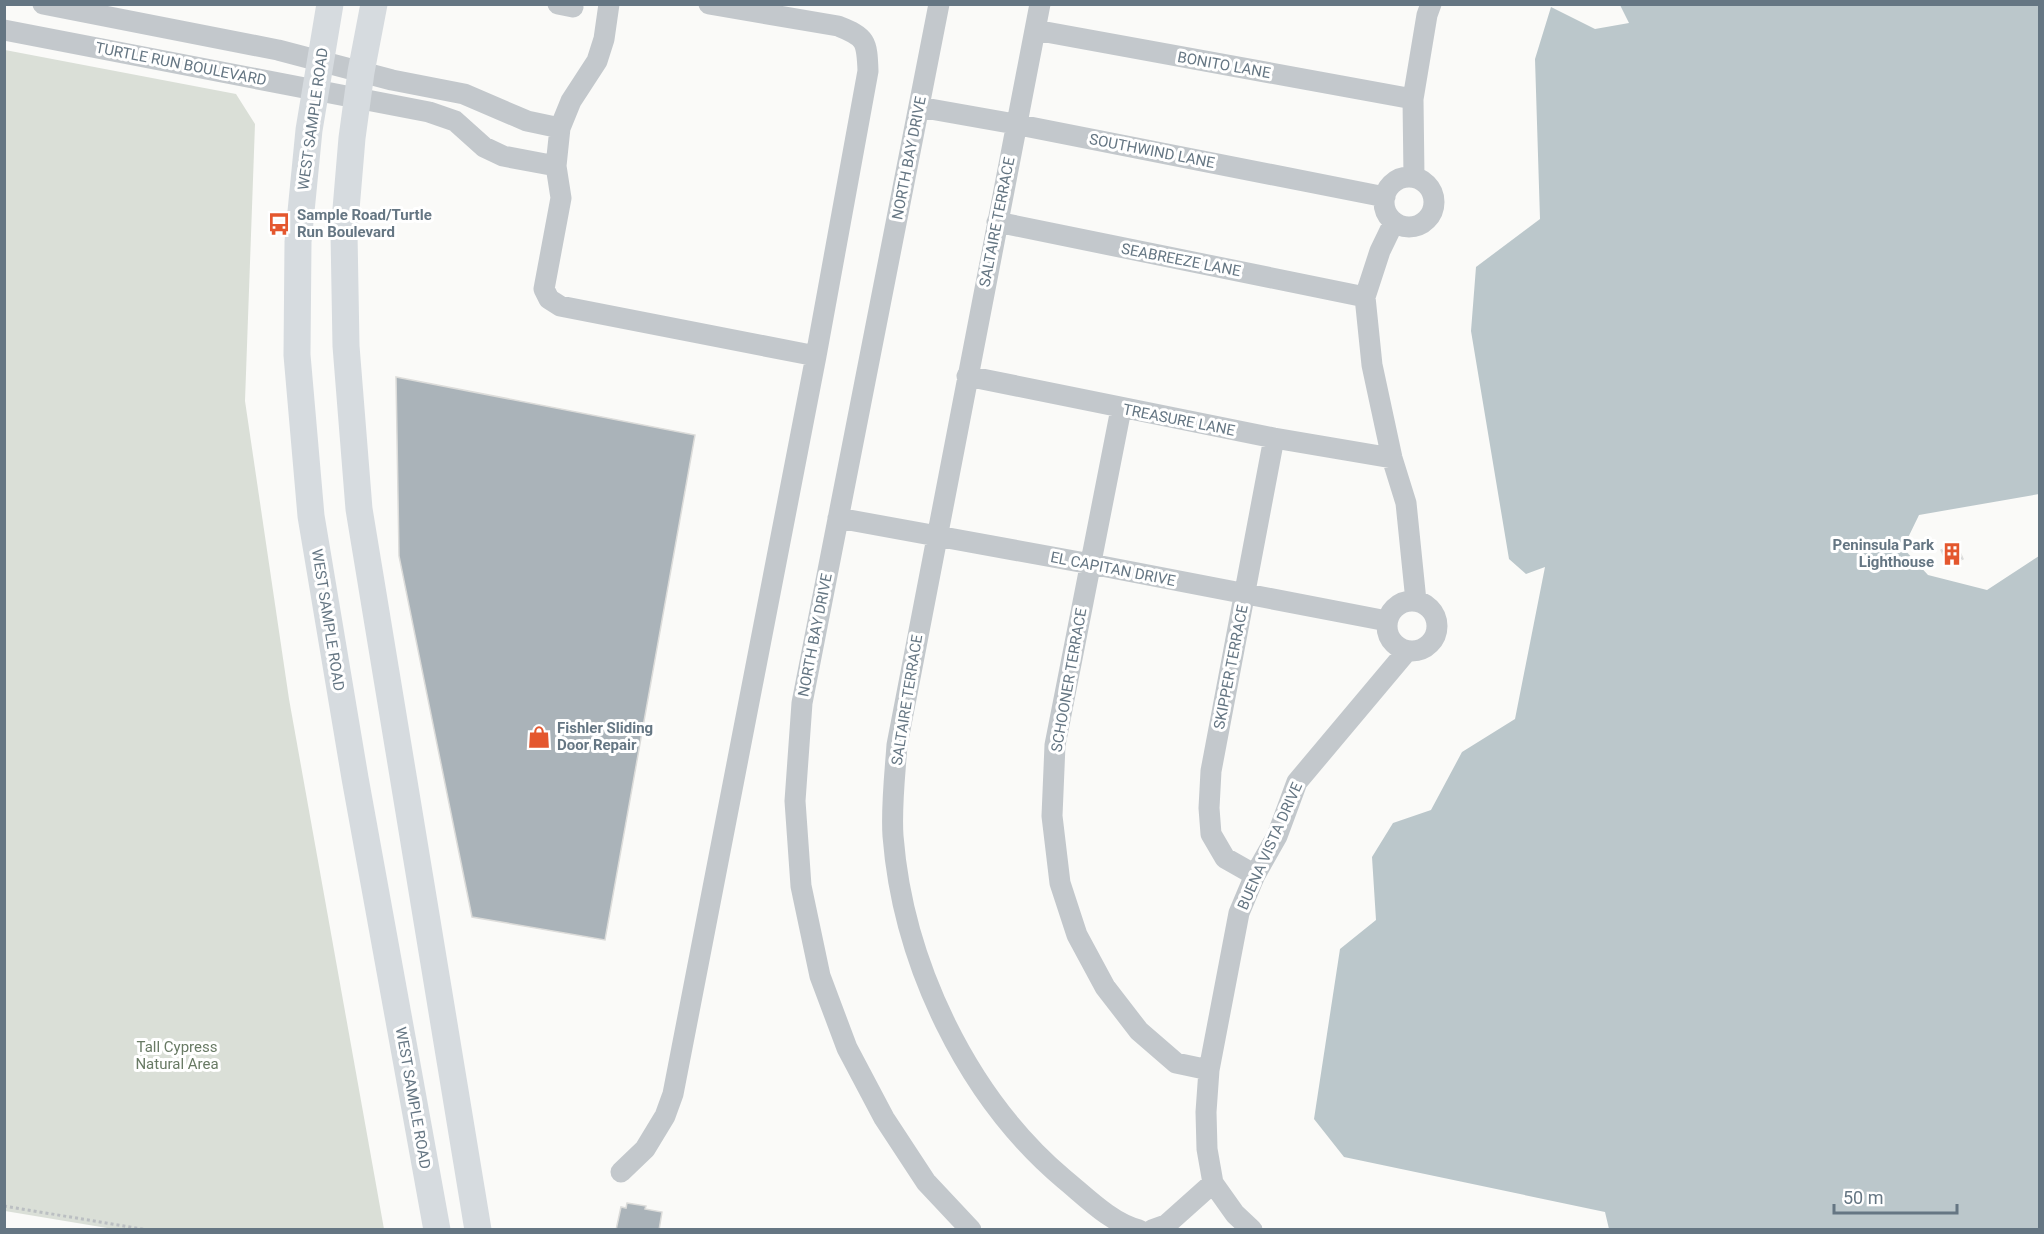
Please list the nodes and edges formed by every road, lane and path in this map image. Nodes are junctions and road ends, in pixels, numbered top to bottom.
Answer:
1 (43, 4) edge
2 (330, 4) edge
3 (374, 4) edge
4 (609, 4) edge
5 (709, 4) edge
6 (939, 4) edge
7 (1040, 4) edge
8 (1431, 4) edge
9 (4, 30) edge
10 (1035, 30) junction
11 (320, 61) junction
12 (361, 72) junction
13 (315, 90) junction
14 (358, 99) junction
15 (1413, 99) junction
16 (919, 107) junction
17 (1016, 124) junction
18 (560, 128) junction
19 (556, 166) junction
20 (1414, 177) junction
21 (1384, 197) junction
22 (997, 222) junction
23 (1394, 222) junction
24 (1365, 297) junction
25 (816, 356) junction
26 (967, 376) junction
27 (1121, 409) junction
28 (1274, 438) junction
29 (1392, 458) junction
30 (838, 518) junction
31 (936, 535) junction
32 (1091, 564) junction
33 (1245, 595) junction
34 (1416, 601) junction
35 (1387, 621) junction
36 (1407, 651) junction
37 (1255, 875) junction
38 (1209, 1070) junction
39 (621, 1172) dead end
40 (1213, 1183) junction
41 (4, 1206) edge
42 (148, 1230) edge
43 (437, 1230) edge
44 (478, 1230) edge
45 (971, 1230) edge
46 (1139, 1230) edge
47 (1152, 1230) edge
48 (1252, 1230) edge

1 - 11 street
2 - 11 main road, WEST SAMPLE ROAD
3 - 12 main road
4 - 18 street
5 - 25 street
6 - 16 street, NORTH BAY DRIVE
7 - 10 street, SALTAIRE TERRACE
8 - 15 street
9 - 13 street, TURTLE RUN BOULEVARD
10 - 15 street, BONITO LANE
10 - 17 street, SALTAIRE TERRACE
11 - 12 street
11 - 13 main road, WEST SAMPLE ROAD
12 - 14 main road
12 - 18 street
13 - 14 street, TURTLE RUN BOULEVARD
13 - 43 main road, WEST SAMPLE ROAD
14 - 19 street, TURTLE RUN BOULEVARD
14 - 44 main road
15 - 20 street
16 - 17 street, SOUTHWIND LANE
16 - 30 street, NORTH BAY DRIVE
17 - 21 street, SOUTHWIND LANE
17 - 22 street, SALTAIRE TERRACE
18 - 19 street
19 - 25 street
20 - 21 street
20 - 23 street
21 - 23 street
22 - 24 street, SEABREEZE LANE
22 - 26 street, SALTAIRE TERRACE
23 - 24 street
24 - 29 street
25 - 39 street
26 - 27 street, TREASURE LANE
26 - 31 street, SALTAIRE TERRACE
27 - 28 street, TREASURE LANE
27 - 32 street, SCHOONER TERRACE
28 - 29 street, TREASURE LANE
28 - 33 street, SKIPPER TERRACE
29 - 34 street
30 - 31 street, EL CAPITAN DRIVE
30 - 45 street, NORTH BAY DRIVE
31 - 32 street, EL CAPITAN DRIVE
31 - 46 street, SALTAIRE TERRACE
32 - 33 street, EL CAPITAN DRIVE
32 - 38 street, SCHOONER TERRACE
33 - 35 street, EL CAPITAN DRIVE
33 - 37 street, SKIPPER TERRACE
34 - 35 street
34 - 36 street
35 - 36 street
36 - 37 street, BUENA VISTA DRIVE
37 - 38 street, BUENA VISTA DRIVE
38 - 40 street, BUENA VISTA DRIVE
40 - 47 street
40 - 48 street
41 - 42 path

